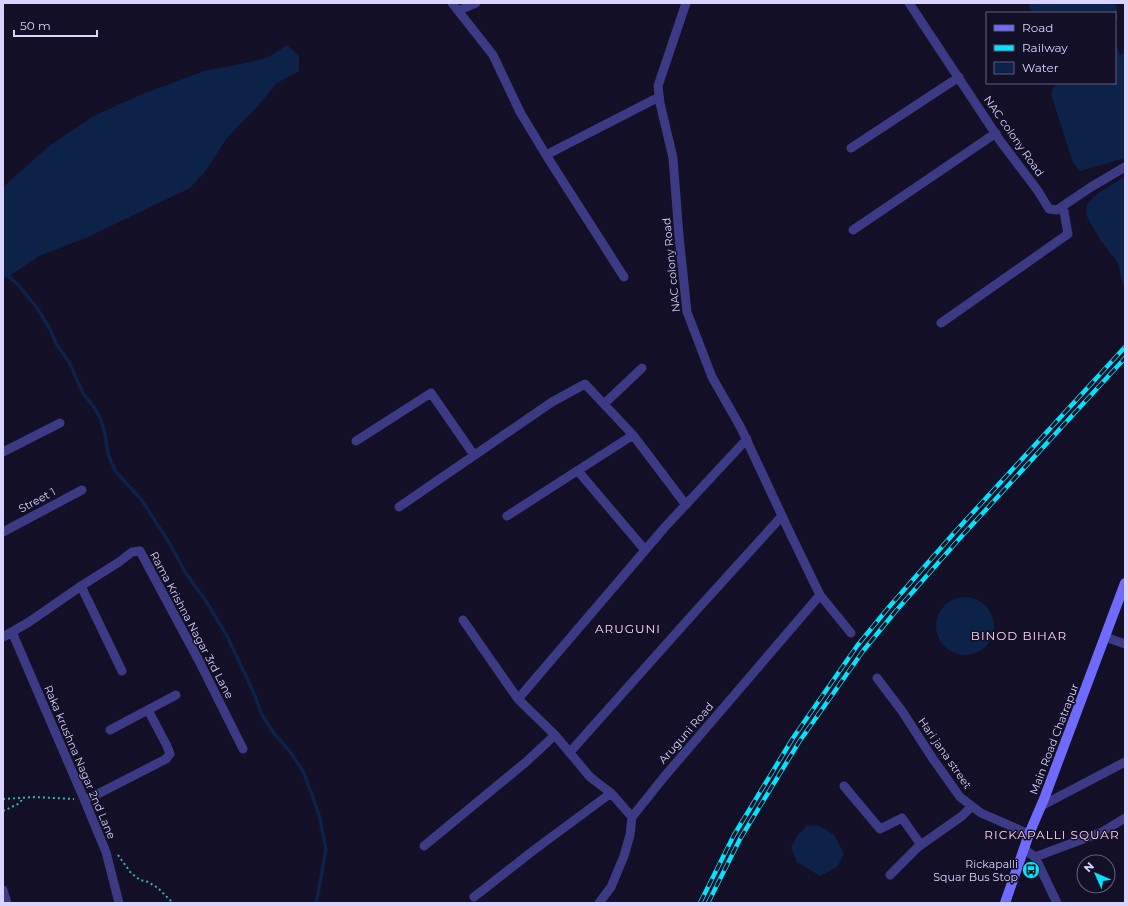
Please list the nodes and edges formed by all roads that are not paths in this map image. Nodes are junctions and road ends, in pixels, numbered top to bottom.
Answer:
1 (452, 3) edge
2 (476, 3) edge
3 (686, 3) edge
4 (909, 3) edge
5 (458, 11) junction
6 (959, 77) junction
7 (659, 97) junction
8 (996, 133) junction
9 (850, 148) dead end
10 (546, 155) junction
11 (1125, 167) edge
12 (1063, 206) junction
13 (853, 230) dead end
14 (624, 277) dead end
15 (941, 323) dead end
16 (642, 368) dead end
17 (604, 404) junction
18 (60, 423) dead end
19 (634, 435) junction
20 (747, 439) junction
21 (356, 440) dead end
22 (3, 452) edge
23 (474, 455) junction
24 (578, 471) junction
25 (82, 490) dead end
26 (686, 505) junction
27 (399, 507) dead end
28 (507, 516) dead end
29 (782, 516) junction
30 (3, 532) edge
31 (645, 550) junction
32 (1125, 583) edge
33 (81, 586) junction
34 (820, 595) junction
35 (463, 620) dead end
36 (12, 632) junction
37 (851, 633) dead end
38 (3, 637) edge
39 (1105, 637) junction
40 (1125, 644) edge
41 (122, 671) dead end
42 (877, 678) dead end
43 (176, 695) dead end
44 (518, 700) junction
45 (148, 710) junction
46 (110, 730) dead end
47 (555, 734) junction
48 (243, 748) dead end
49 (570, 752) junction
50 (1125, 762) edge
51 (844, 786) dead end
52 (611, 793) junction
53 (84, 799) junction
54 (972, 806) junction
55 (1041, 806) junction
56 (632, 817) junction
57 (1125, 818) edge
58 (1029, 834) junction
59 (921, 844) junction
60 (424, 846) dead end
61 (1024, 849) junction
62 (1035, 857) junction
63 (890, 874) dead end
64 (3, 890) edge
65 (474, 897) dead end
66 (7, 903) edge
67 (119, 903) edge
68 (599, 903) edge
69 (1005, 903) edge
70 (1057, 903) edge

1 - 5 street
2 - 5 street
3 - 7 street, NAC colony Road
4 - 6 street, NAC colony Road
5 - 10 street
6 - 8 street, NAC colony Road
6 - 9 street
7 - 10 street
7 - 20 street, NAC colony Road
8 - 12 street, NAC colony Road
8 - 13 street
10 - 14 street
11 - 12 street
12 - 15 street
16 - 17 street
17 - 19 street
17 - 23 street
18 - 22 street
19 - 24 street
19 - 26 street
20 - 26 street
20 - 29 street, NAC colony Road
21 - 23 street
23 - 27 street
24 - 28 street
24 - 31 street
25 - 30 street, Street 1
26 - 31 street
29 - 34 street, NAC colony Road
29 - 49 street
31 - 44 street
32 - 39 street, Main Road Chatrapur
33 - 36 street, Rama Krishna Nagar 3rd Lane
33 - 41 street
33 - 48 street, Rama Krishna Nagar 3rd Lane
34 - 37 street, NAC colony Road
34 - 56 street, Aruguni Road
35 - 44 street
36 - 38 street, Rama Krishna Nagar 3rd Lane
36 - 53 street, Raka krushna Nagar 2nd Lane
39 - 40 street
39 - 55 street, Main Road Chatrapur
42 - 54 street, Hari jana street
43 - 45 street
44 - 47 street
45 - 46 street
45 - 53 street
47 - 49 street
47 - 60 street
49 - 52 street
50 - 55 street
51 - 59 street
52 - 56 street
52 - 65 street
53 - 67 street, Raka krushna Nagar 2nd Lane
54 - 58 street, Hari jana street
54 - 59 street
55 - 58 street, Main Road Chatrapur
56 - 68 street
57 - 62 street
58 - 61 street, Main Road Chatrapur
59 - 63 street
61 - 62 street
61 - 69 street, Main Road Chatrapur
62 - 70 street
64 - 66 street

